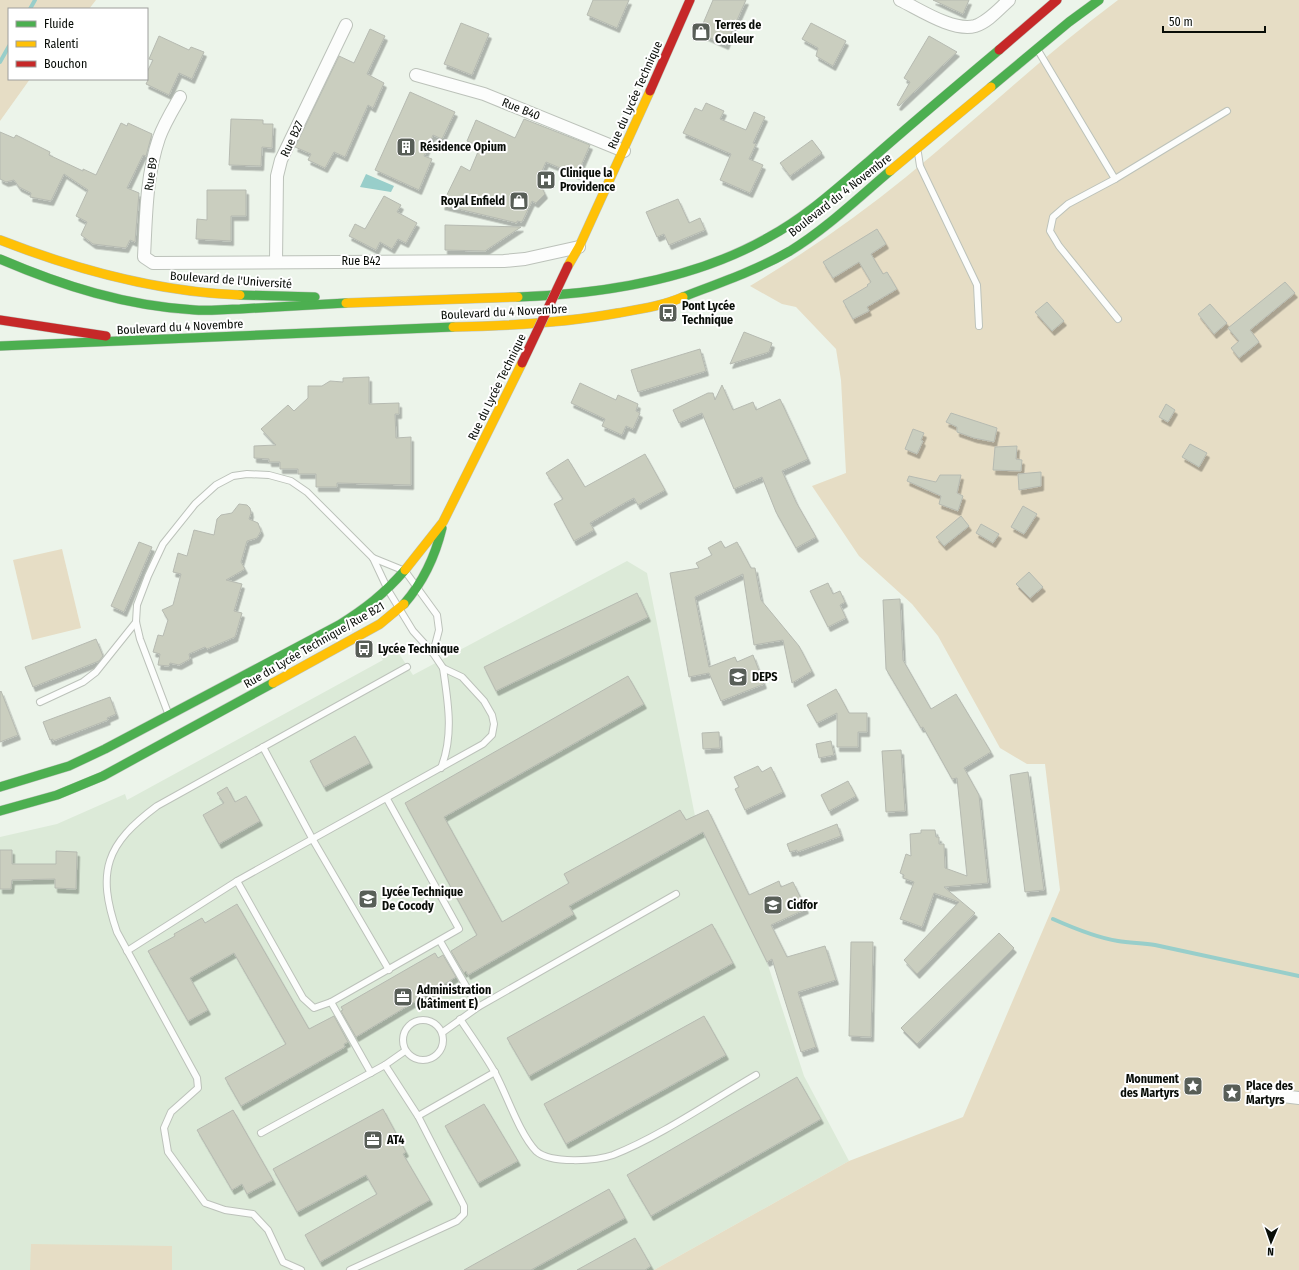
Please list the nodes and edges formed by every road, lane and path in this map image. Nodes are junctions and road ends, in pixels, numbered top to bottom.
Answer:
1 (690, 0) edge
2 (900, 0) edge
3 (1009, 0) edge
4 (1057, 0) edge
5 (1099, 0) edge
6 (346, 25) dead end
7 (1037, 49) junction
8 (416, 75) dead end
9 (180, 97) dead end
10 (1227, 111) dead end
11 (917, 149) junction
12 (624, 151) junction
13 (1115, 179) junction
14 (0, 240) edge
15 (579, 247) junction
16 (144, 257) joint
17 (0, 259) edge
18 (276, 261) junction
19 (396, 301) junction
20 (230, 316) junction
21 (1118, 319) dead end
22 (0, 320) edge
23 (979, 326) dead end
24 (230, 337) junction
25 (138, 341) junction
26 (0, 346) edge
27 (443, 522) junction
28 (373, 558) junction
29 (405, 571) junction
30 (418, 588) junction
31 (388, 590) junction
32 (400, 610) junction
33 (136, 622) junction
34 (433, 653) junction
35 (407, 667) dead end
36 (443, 668) junction
37 (40, 702) dead end
38 (170, 716) junction
39 (263, 747) junction
40 (441, 768) junction
41 (0, 787) edge
42 (387, 799) junction
43 (0, 811) edge
44 (313, 840) junction
45 (237, 881) junction
46 (676, 894) dead end
47 (440, 941) junction
48 (127, 951) junction
49 (389, 970) junction
50 (331, 1002) junction
51 (478, 1007) junction
52 (460, 1019) junction
53 (443, 1032) junction
54 (405, 1051) junction
55 (385, 1065) junction
56 (371, 1072) junction
57 (494, 1072) junction
58 (756, 1075) dead end
59 (1257, 1093) dead end
60 (1299, 1098) edge
61 (418, 1116) junction
62 (260, 1133) dead end
63 (301, 1270) edge
64 (350, 1270) edge

1 - 12 main road, Rue du Lycée Technique
2 - 3 street
4 - 19 main road, Boulevard du 4 Novembre
5 - 7 main road, Boulevard du 4 Novembre
6 - 18 street, Rue B27
7 - 11 main road, Boulevard du 4 Novembre
7 - 13 lane
8 - 12 street, Rue B40
9 - 16 street, Rue B9
10 - 13 lane
11 - 23 lane
11 - 24 main road, Boulevard du 4 Novembre
12 - 15 main road, Rue du Lycée Technique
13 - 21 lane
14 - 19 main road, Boulevard de l'Université
15 - 18 street, Rue B42
15 - 27 main road, Rue du Lycée Technique, bridge
16 - 18 street, Rue B42
17 - 20 main road, Boulevard du 4 Novembre
19 - 20 main road, Boulevard du 4 Novembre
20 - 24 main road
22 - 25 main road
24 - 25 main road, Boulevard du 4 Novembre
25 - 26 main road, Boulevard du 4 Novembre
27 - 29 main road, Rue du Lycée Technique/Rue B21
27 - 30 main road, Rue du Lycée Technique/Rue B21
28 - 29 lane
28 - 31 lane
28 - 33 lane
29 - 30 lane
29 - 31 main road, Rue du Lycée Technique/Rue B21
30 - 32 main road, Rue du Lycée Technique/Rue B21
30 - 34 lane
31 - 32 lane
31 - 38 main road, Rue du Lycée Technique/Rue B21
32 - 34 lane
32 - 43 main road, Rue du Lycée Technique/Rue B21
33 - 37 lane
33 - 38 lane
34 - 36 lane
35 - 39 lane
36 - 40 lane
36 - 40 lane
38 - 41 main road, Rue du Lycée Technique/Rue B21
39 - 44 lane
39 - 48 lane
40 - 42 lane
42 - 44 lane
42 - 47 lane
44 - 45 lane
44 - 49 lane
45 - 48 lane
45 - 50 lane
46 - 51 lane
47 - 49 lane
47 - 51 lane
48 - 63 lane
49 - 50 lane
50 - 56 lane
51 - 52 lane
52 - 53 lane
52 - 57 lane
53 - 54 lane
53 - 54 lane
54 - 55 lane
55 - 56 lane
55 - 61 lane
56 - 62 lane
57 - 58 lane
57 - 61 lane
59 - 60 street
61 - 64 lane

